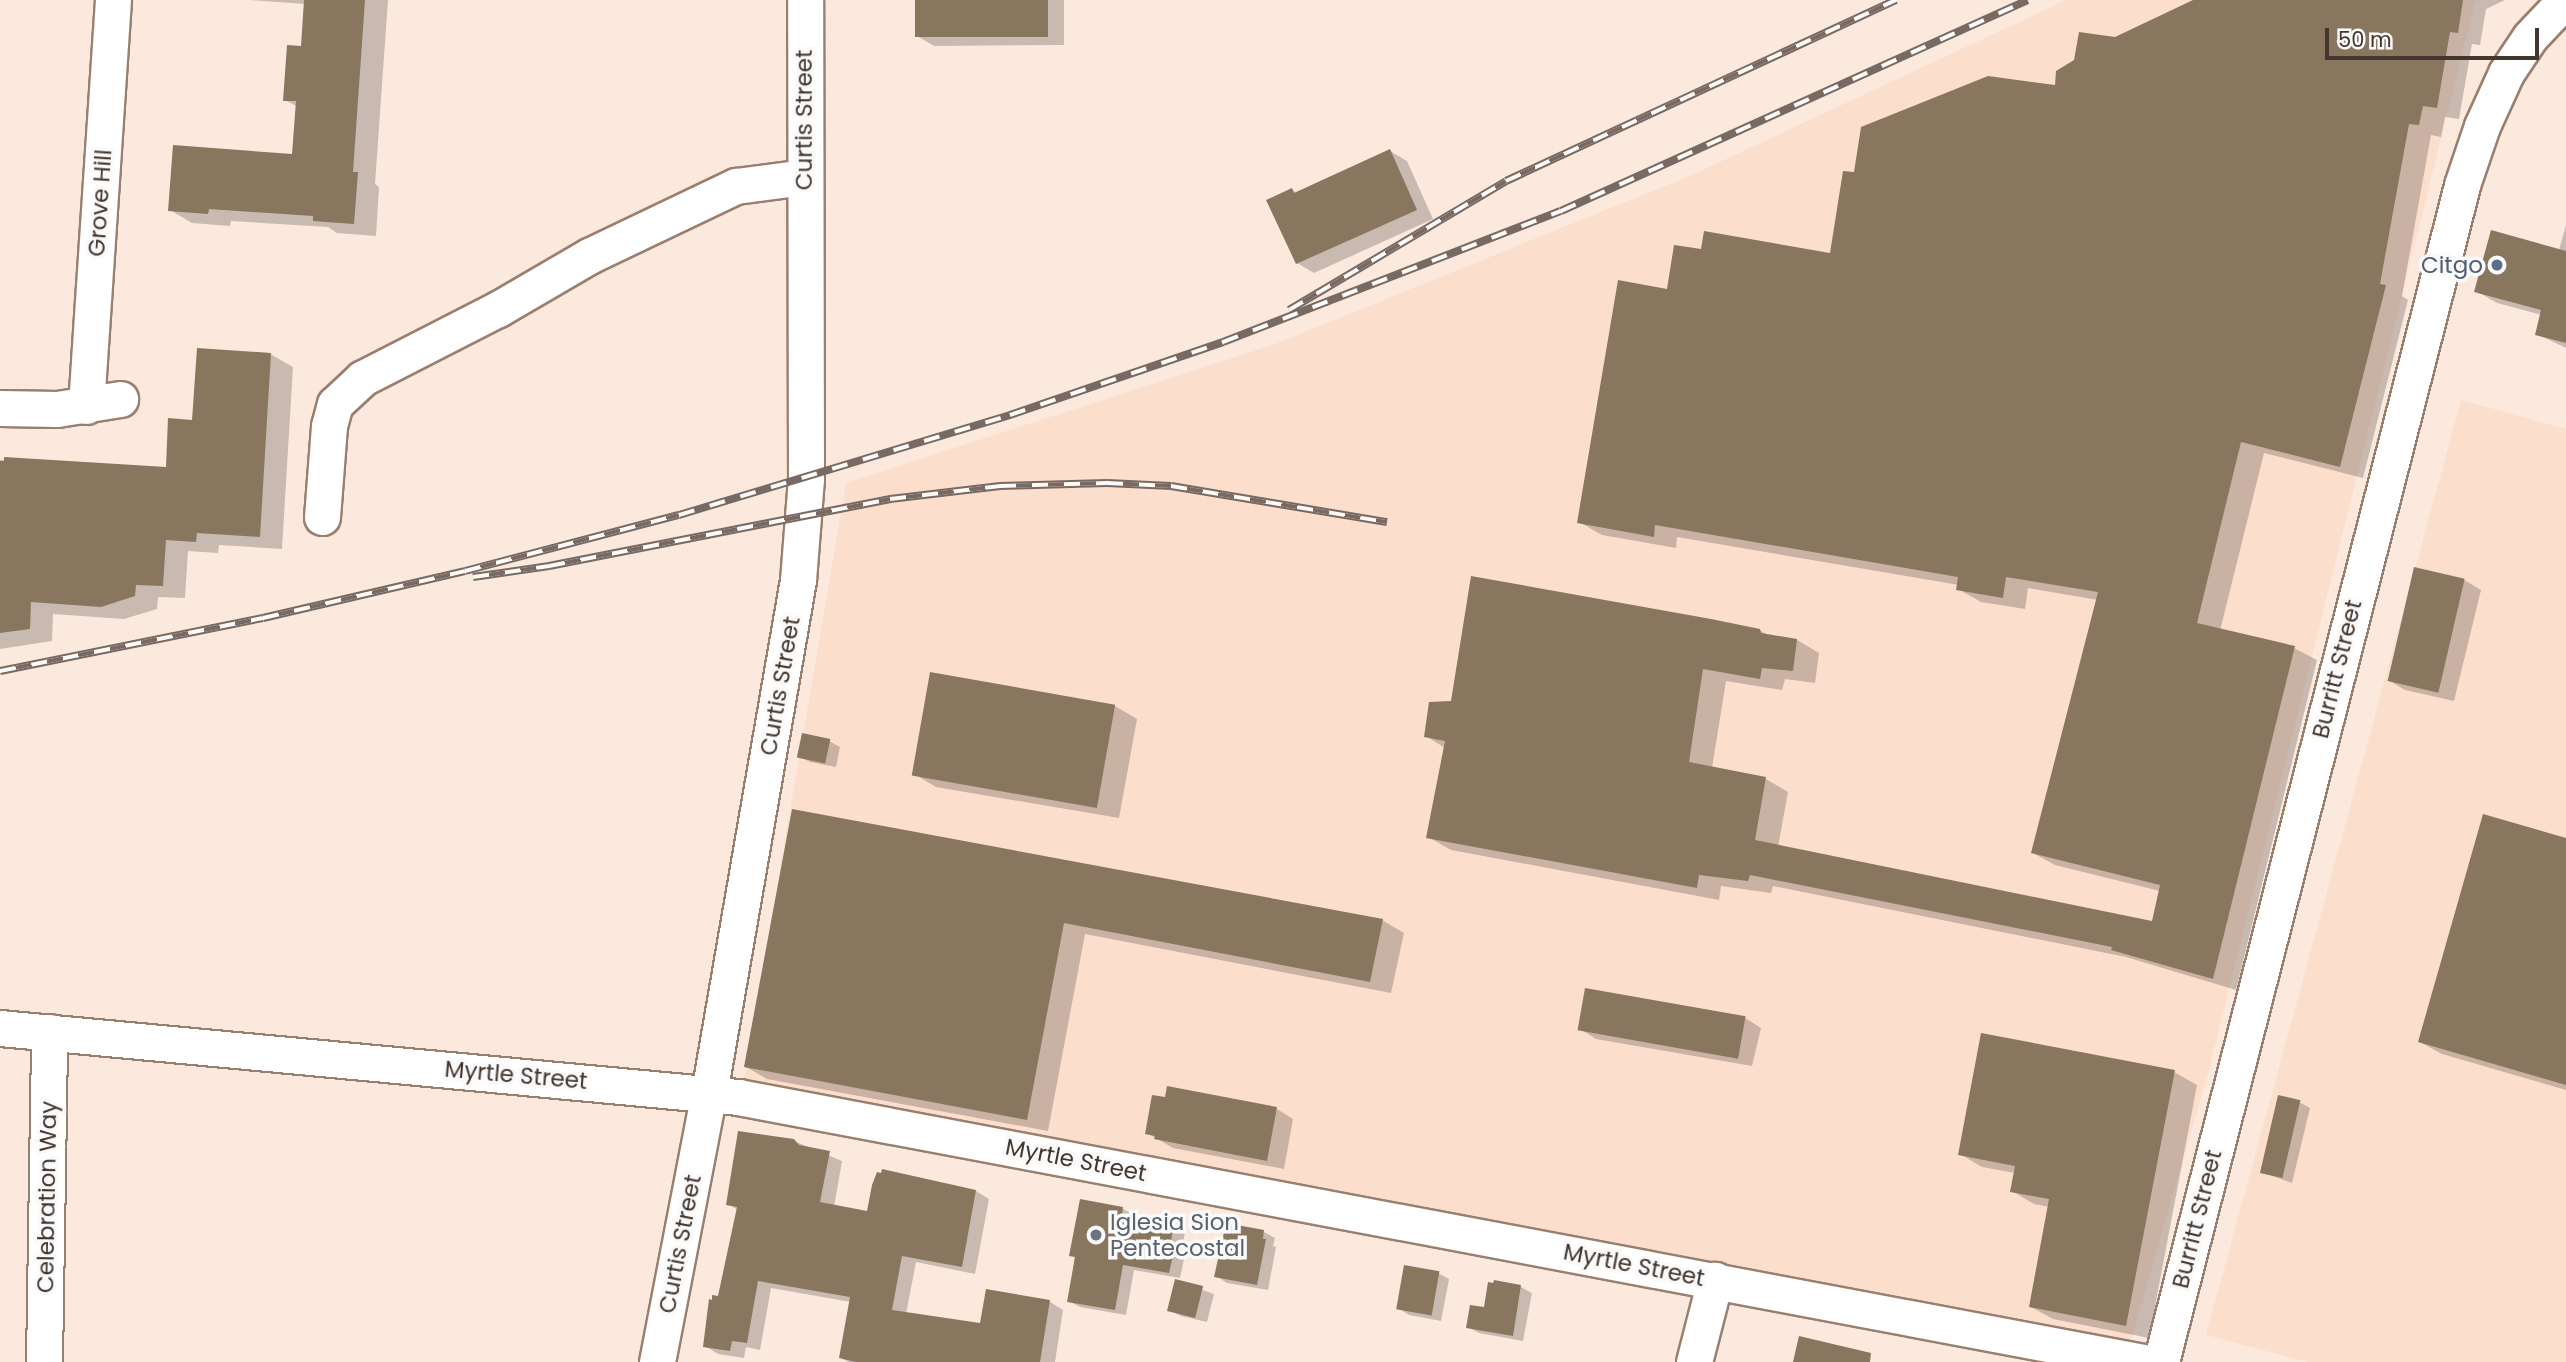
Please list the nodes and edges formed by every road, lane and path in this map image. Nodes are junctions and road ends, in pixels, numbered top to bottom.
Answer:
1 (113, 0) edge
2 (805, 0) edge
3 (2565, 0) edge
4 (804, 177) junction
5 (120, 399) dead end
6 (86, 406) junction
7 (0, 408) edge
8 (322, 517) dead end
9 (0, 1028) edge
10 (49, 1032) junction
11 (709, 1093) junction
12 (1715, 1280) junction
13 (44, 1362) edge
14 (657, 1362) edge
15 (1694, 1362) edge
16 (2143, 1362) edge
17 (2161, 1362) edge

1 - 6 street, Grove Hill
2 - 4 street, Curtis Street
3 - 17 street, Burritt Street
4 - 8 street
4 - 11 street, Curtis Street
5 - 6 street
6 - 7 street
9 - 10 street, Myrtle Street
10 - 11 street, Myrtle Street
10 - 13 street, Celebration Way
11 - 12 street, Myrtle Street
11 - 14 street, Curtis Street
12 - 15 street
12 - 16 street, Myrtle Street

